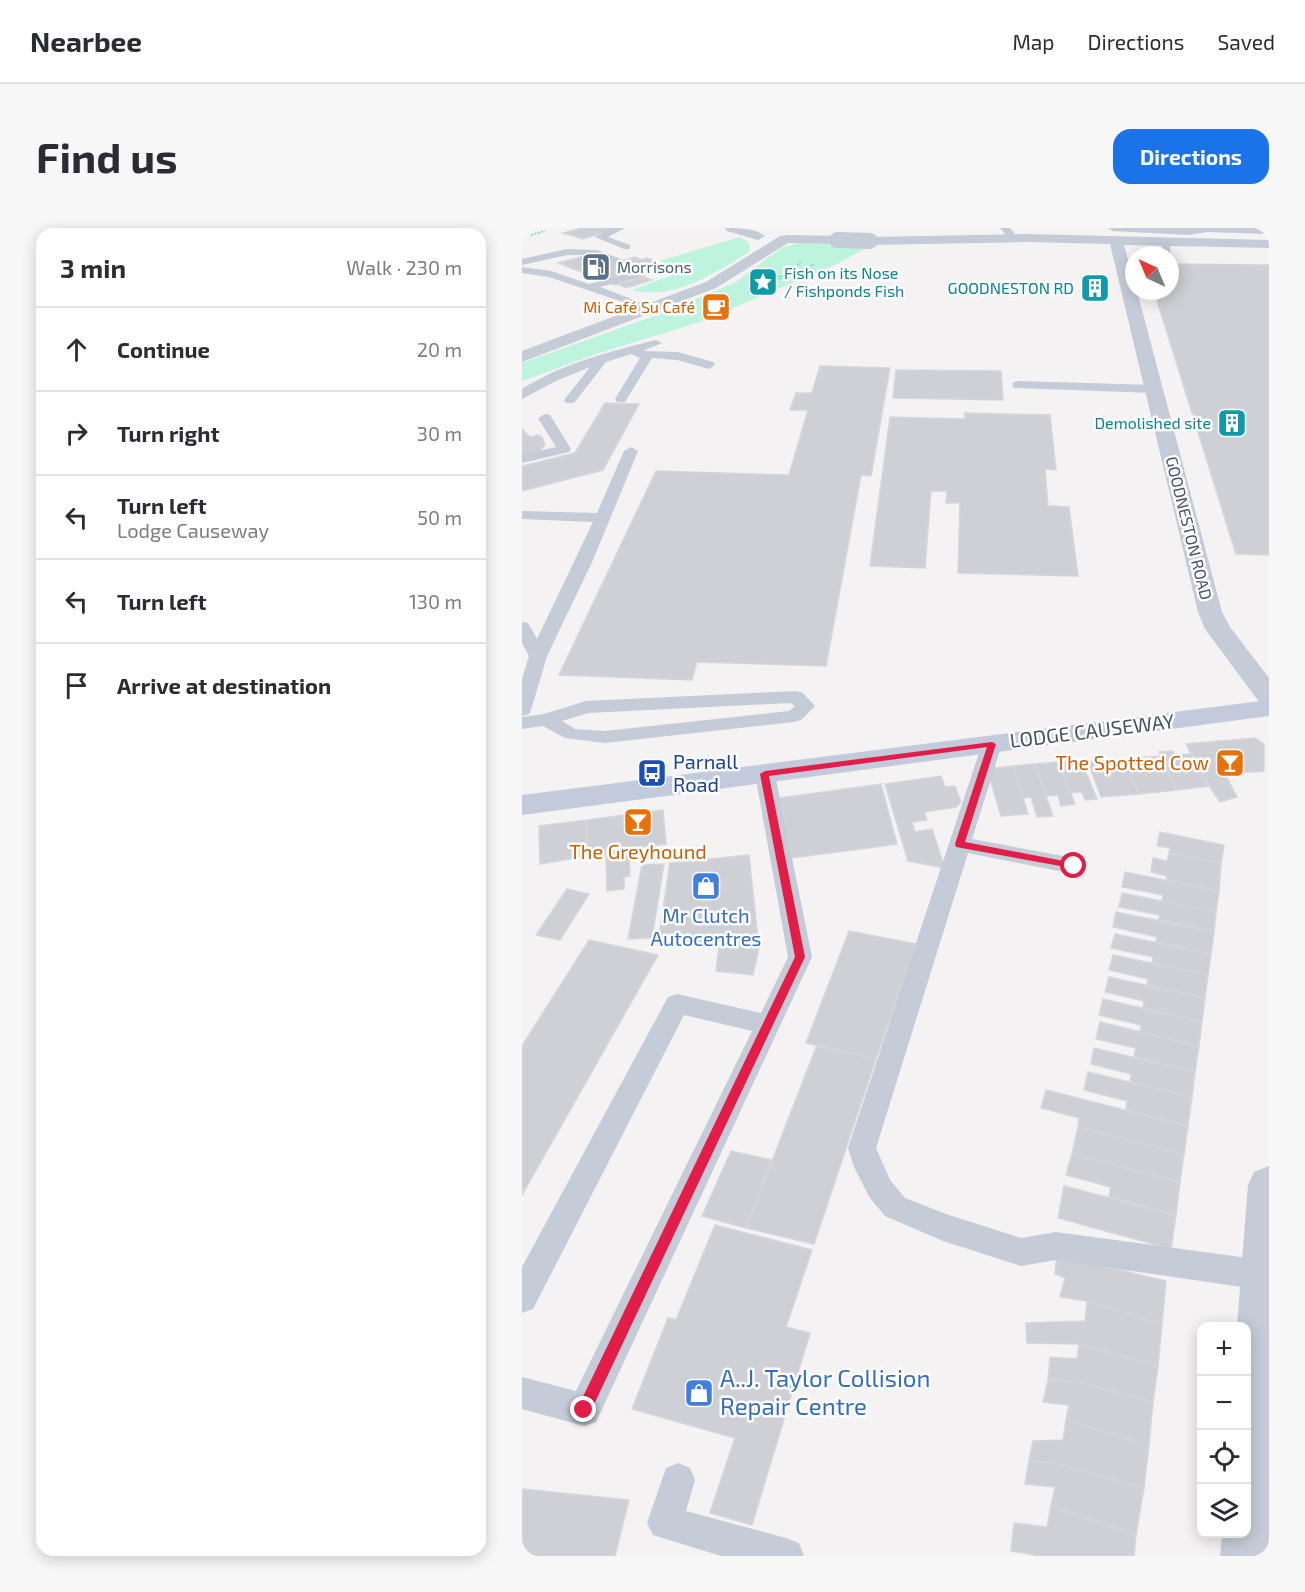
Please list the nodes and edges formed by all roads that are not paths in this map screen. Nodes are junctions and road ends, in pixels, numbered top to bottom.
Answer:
1 (620, 228) edge
2 (732, 228) edge
3 (1112, 231) edge
4 (1269, 231) edge
5 (792, 233) edge
6 (1009, 233) edge
7 (764, 235) edge
8 (1269, 243) edge
9 (627, 247) dead end
10 (567, 252) junction
11 (594, 252) junction
12 (550, 256) junction
13 (756, 256) junction
14 (631, 258) dead end
15 (522, 262) edge
16 (570, 264) dead end
17 (522, 270) edge
18 (591, 273) dead end
19 (629, 276) junction
20 (611, 281) junction
21 (588, 287) junction
22 (653, 309) junction
23 (656, 343) dead end
24 (624, 354) junction
25 (648, 355) junction
26 (522, 357) edge
27 (601, 361) junction
28 (709, 365) dead end
29 (1018, 385) dead end
30 (1154, 389) junction
31 (522, 395) edge
32 (621, 399) dead end
33 (570, 400) dead end
34 (545, 418) dead end
35 (631, 451) dead end
36 (522, 459) edge
37 (522, 515) edge
38 (603, 518) junction
39 (522, 627) edge
40 (538, 656) junction
41 (1269, 696) edge
42 (1269, 708) edge
43 (522, 710) edge
44 (546, 720) junction
45 (522, 723) edge
46 (992, 744) junction
47 (765, 774) junction
48 (522, 805) edge
49 (960, 844) junction
50 (1074, 866) dead end
51 (766, 1024) junction
52 (1269, 1185) edge
53 (1263, 1275) junction
54 (522, 1298) edge
55 (522, 1393) edge
56 (678, 1480) dead end
57 (786, 1556) edge
58 (1246, 1556) edge

1 - 9 lane
2 - 7 street
3 - 4 lane
3 - 6 street
3 - 8 street
3 - 30 street, GOODNESTON ROAD
5 - 6 street, bridge
5 - 7 street
5 - 13 street
7 - 13 street
10 - 11 lane
10 - 12 lane
10 - 19 lane
11 - 14 lane
11 - 19 lane
12 - 15 lane
12 - 16 lane
13 - 22 street
17 - 21 lane
18 - 20 lane
19 - 20 lane
20 - 21 lane
21 - 22 lane
22 - 26 street
23 - 24 lane
24 - 25 lane
24 - 27 lane
25 - 28 lane
25 - 32 lane
27 - 31 lane
27 - 33 lane
29 - 30 lane
30 - 41 street, GOODNESTON ROAD
34 - 36 lane
35 - 38 lane
37 - 38 lane
38 - 40 lane
39 - 40 lane
40 - 43 lane
42 - 46 main road, LODGE CAUSEWAY
44 - 44 lane
44 - 45 lane
46 - 47 main road, LODGE CAUSEWAY
46 - 49 lane
47 - 48 main road, LODGE CAUSEWAY
47 - 51 lane
49 - 50 lane
49 - 53 lane
51 - 54 lane
51 - 55 lane
52 - 53 street
53 - 58 street
56 - 57 lane

